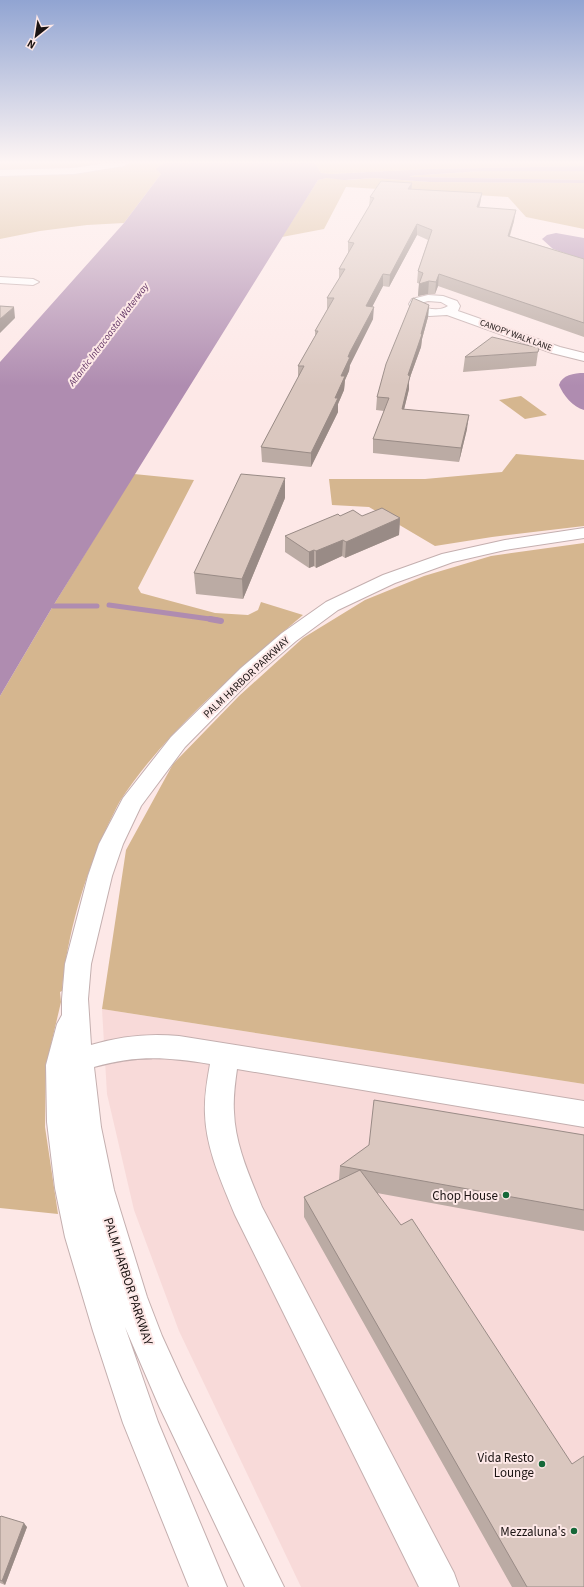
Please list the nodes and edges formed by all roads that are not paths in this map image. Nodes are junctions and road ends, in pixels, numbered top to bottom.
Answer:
1 (0, 280) edge
2 (33, 282) dead end
3 (448, 311) dead end
4 (584, 357) edge
5 (581, 537) edge
6 (225, 1055) junction
7 (70, 1063) junction
8 (584, 1114) edge
9 (208, 1587) edge
10 (265, 1587) edge
11 (440, 1587) edge

1 - 2 street
3 - 4 street, CANOPY WALK LANE
5 - 7 street, PALM HARBOR PARKWAY
6 - 7 street
6 - 8 street
6 - 11 street
7 - 9 street, PALM HARBOR PARKWAY
7 - 10 street, PALM HARBOR PARKWAY

